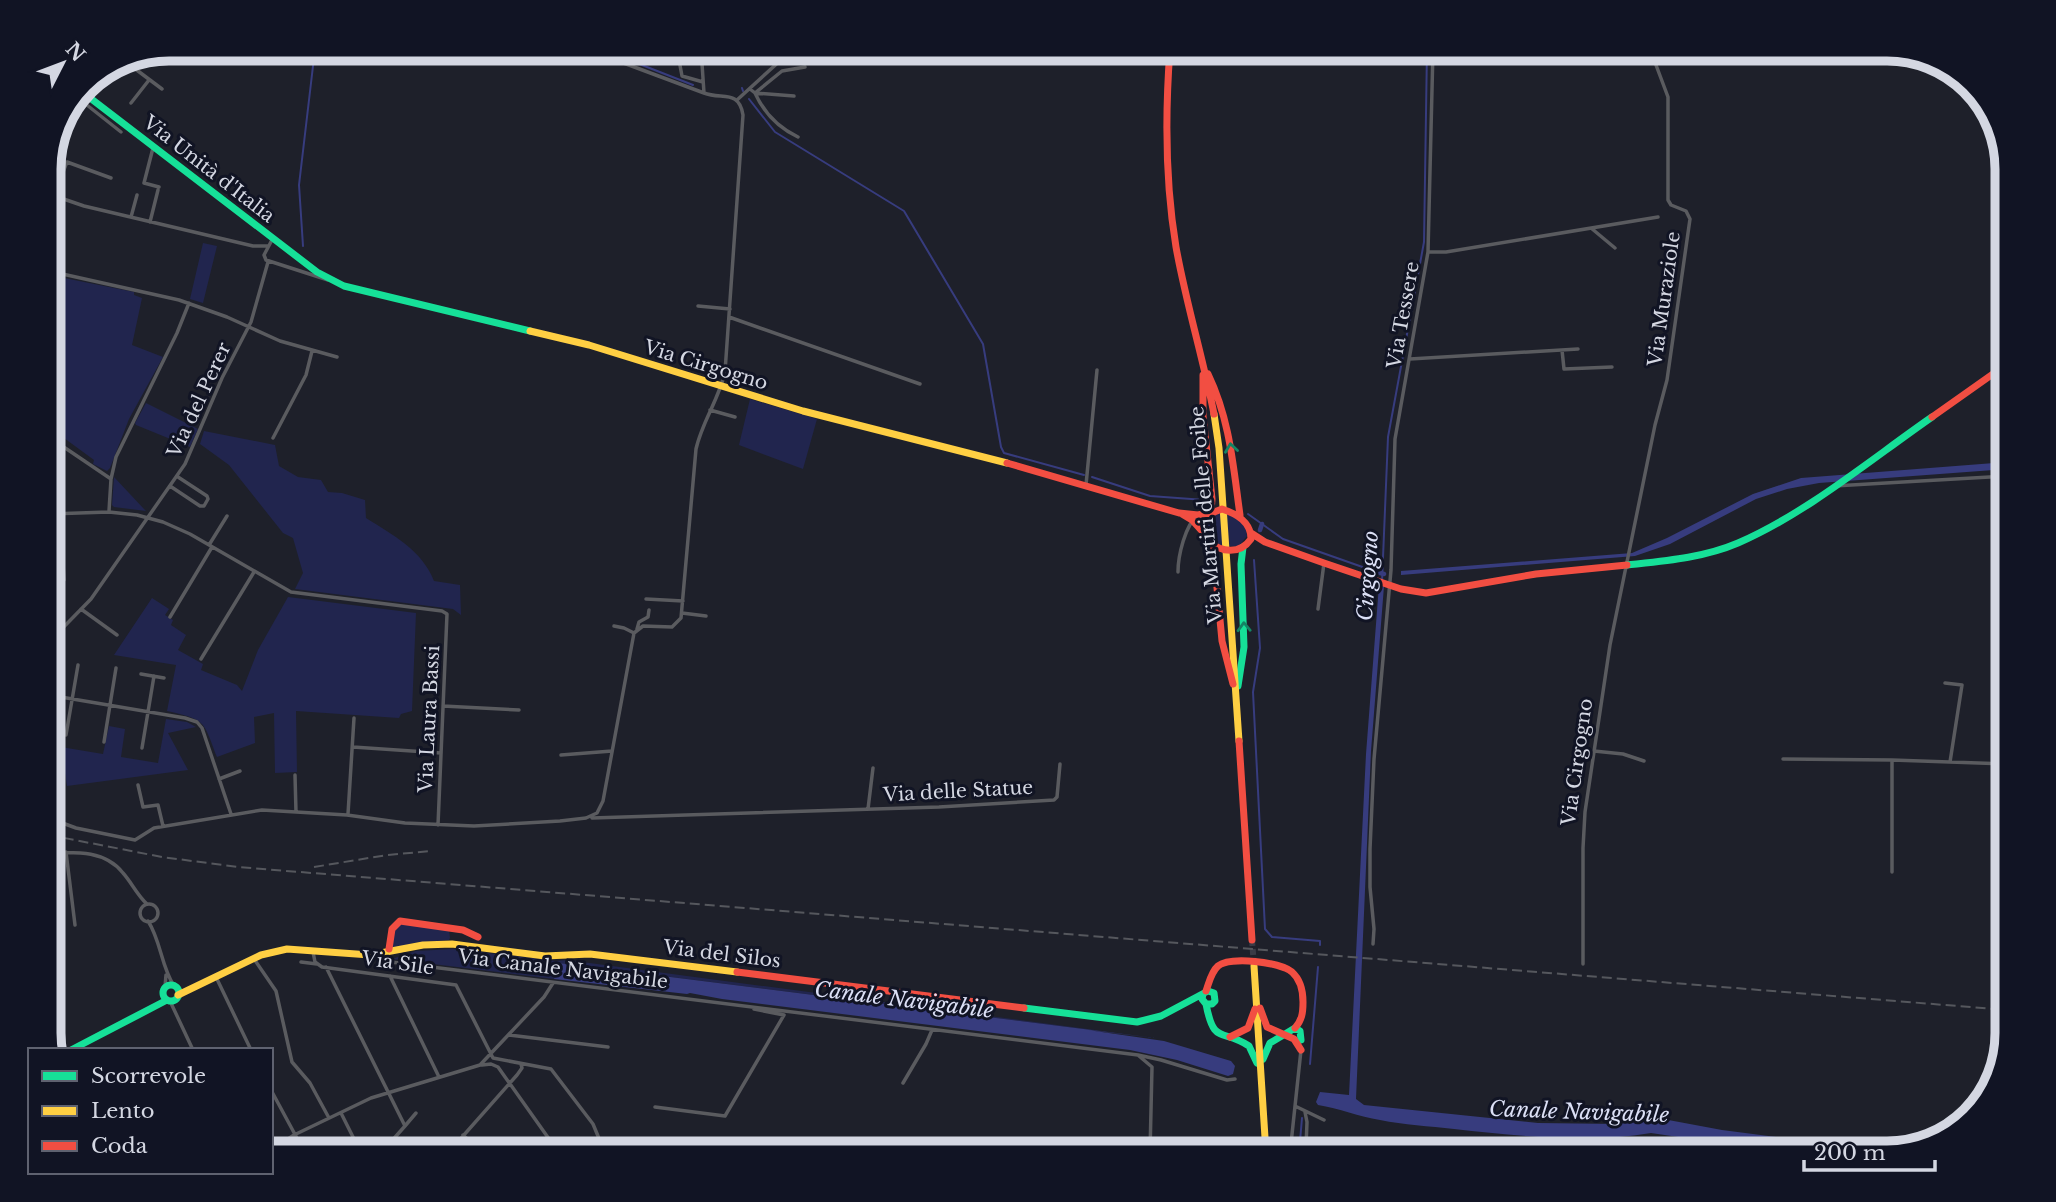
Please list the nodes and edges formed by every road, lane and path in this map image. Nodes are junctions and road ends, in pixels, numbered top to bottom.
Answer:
1 (618, 61) edge
2 (679, 61) edge
3 (702, 61) edge
4 (780, 61) edge
5 (1169, 61) edge
6 (1433, 61) edge
7 (1655, 61) edge
8 (805, 67) dead end
9 (133, 68) edge
10 (149, 80) junction
11 (704, 82) junction
12 (162, 89) dead end
13 (750, 89) junction
14 (704, 93) junction
15 (755, 93) junction
16 (794, 96) dead end
17 (92, 98) edge
18 (737, 100) junction
19 (84, 103) edge
20 (131, 103) dead end
21 (121, 132) dead end
22 (798, 137) dead end
23 (153, 145) junction
24 (61, 174) edge
25 (111, 178) dead end
26 (137, 195) dead end
27 (61, 198) edge
28 (131, 217) junction
29 (1658, 217) dead end
30 (150, 222) junction
31 (1591, 228) junction
32 (273, 238) junction
33 (268, 246) junction
34 (253, 247) junction
35 (1615, 248) dead end
36 (1429, 252) junction
37 (264, 254) junction
38 (267, 261) junction
39 (317, 272) joint
40 (61, 273) edge
41 (333, 281) junction
42 (189, 303) junction
43 (698, 306) dead end
44 (730, 309) junction
45 (729, 317) junction
46 (249, 328) junction
47 (1578, 349) dead end
48 (1562, 350) junction
49 (312, 351) junction
50 (337, 357) dead end
51 (1410, 359) junction
52 (1203, 363) junction
53 (1612, 367) dead end
54 (1097, 370) dead end
55 (1995, 371) edge
56 (920, 384) dead end
57 (721, 387) junction
58 (710, 410) junction
59 (735, 417) dead end
60 (273, 438) dead end
61 (61, 446) edge
62 (177, 476) junction
63 (1995, 477) edge
64 (111, 479) junction
65 (1835, 484) junction
66 (1086, 485) junction
67 (170, 486) junction
68 (109, 512) junction
69 (1211, 512) junction
70 (61, 513) edge
71 (1240, 515) junction
72 (227, 516) dead end
73 (147, 518) junction
74 (1195, 518) junction
75 (61, 530) edge
76 (1251, 533) junction
77 (1203, 534) junction
78 (1265, 542) junction
79 (1213, 544) junction
80 (210, 546) junction
81 (1245, 546) junction
82 (1324, 563) junction
83 (1628, 563) junction
84 (254, 572) junction
85 (1178, 572) dead end
86 (64, 580) dead end
87 (1390, 585) junction
88 (646, 599) dead end
89 (683, 601) junction
90 (81, 609) junction
91 (1318, 609) dead end
92 (649, 610) dead end
93 (682, 613) junction
94 (706, 616) dead end
95 (170, 617) dead end
96 (614, 626) dead end
97 (61, 630) edge
98 (635, 631) junction
99 (117, 635) dead end
100 (201, 659) dead end
101 (78, 665) dead end
102 (116, 668) dead end
103 (141, 674) dead end
104 (154, 676) junction
105 (164, 678) dead end
106 (1945, 683) dead end
107 (1236, 694) junction
108 (61, 697) edge
109 (73, 699) junction
110 (110, 705) junction
111 (443, 706) junction
112 (519, 710) dead end
113 (147, 711) junction
114 (354, 718) dead end
115 (66, 735) dead end
116 (104, 742) dead end
117 (142, 747) dead end
118 (352, 747) junction
119 (612, 751) junction
120 (1594, 751) junction
121 (441, 752) junction
122 (561, 755) dead end
123 (1783, 759) dead end
124 (1892, 760) junction
125 (1644, 761) dead end
126 (1950, 762) junction
127 (1995, 764) edge
128 (1060, 765) dead end
129 (873, 768) dead end
130 (240, 771) dead end
131 (295, 775) dead end
132 (219, 779) junction
133 (138, 785) dead end
134 (868, 809) junction
135 (296, 812) junction
136 (231, 814) junction
137 (348, 814) junction
138 (586, 818) junction
139 (61, 822) edge
140 (438, 825) junction
141 (163, 826) junction
142 (61, 852) edge
143 (66, 852) junction
144 (1892, 872) dead end
145 (138, 896) junction
146 (147, 904) junction
147 (141, 909) junction
148 (154, 919) junction
149 (148, 921) junction
150 (75, 925) dead end
151 (454, 928) junction
152 (155, 933) junction
153 (478, 937) dead end
154 (1252, 940) tunnel mouth
155 (452, 944) junction
156 (1373, 944) dead end
157 (313, 950) junction
158 (388, 951) junction
159 (377, 954) junction
160 (254, 959) junction
161 (301, 962) dead end
162 (317, 964) junction
163 (1583, 964) dead end
164 (1254, 966) tunnel mouth
165 (326, 967) junction
166 (166, 973) junction
167 (390, 976) junction
168 (216, 977) junction
169 (553, 982) junction
170 (170, 993) junction
171 (1256, 996) junction
172 (1208, 998) junction
173 (749, 1007) junction
174 (797, 1013) junction
175 (1303, 1013) junction
176 (784, 1015) junction
177 (1296, 1028) junction
178 (932, 1030) junction
179 (1285, 1034) junction
180 (508, 1035) junction
181 (1228, 1037) junction
182 (1301, 1040) junction
183 (75, 1048) edge
184 (191, 1048) edge
185 (250, 1048) edge
186 (607, 1048) dead end
187 (1301, 1050) junction
188 (491, 1054) junction
189 (1138, 1055) junction
190 (1160, 1059) junction
191 (506, 1061) junction
192 (521, 1063) junction
193 (480, 1065) junction
194 (1152, 1067) junction
195 (499, 1068) junction
196 (439, 1077) junction
197 (1235, 1079) dead end
198 (1262, 1082) junction
199 (903, 1083) dead end
200 (509, 1084) junction
201 (388, 1092) junction
202 (273, 1094) edge
203 (1295, 1106) junction
204 (654, 1107) dead end
205 (1305, 1112) junction
206 (341, 1113) junction
207 (416, 1113) dead end
208 (329, 1119) junction
209 (1324, 1120) dead end
210 (405, 1126) junction
211 (464, 1135) junction
212 (294, 1136) junction
213 (286, 1141) edge
214 (298, 1141) edge
215 (355, 1141) edge
216 (392, 1141) edge
217 (459, 1141) edge
218 (470, 1141) edge
219 (550, 1141) edge
220 (600, 1141) edge
221 (1150, 1141) edge
222 (1265, 1141) edge
223 (1291, 1141) edge
224 (1306, 1141) edge

1 - 14 street
2 - 11 street
3 - 11 street
4 - 13 street
5 - 52 main road, Via Martiri delle Foibe
6 - 36 street, Via Tessere
7 - 83 street, Via Muraziole
8 - 15 street
9 - 10 street
10 - 12 street
10 - 20 street
11 - 14 street
13 - 15 street
13 - 18 street
14 - 18 street
15 - 16 street
15 - 22 street
17 - 23 main road, Via Unità d'Italia
18 - 44 street
19 - 21 street, Via Unità d'Italia
23 - 30 street, Via Unità d'Italia
23 - 32 main road, Via Unità d'Italia
24 - 25 street
26 - 28 street
27 - 28 street
28 - 30 street
29 - 31 street
30 - 34 street
31 - 35 street
31 - 36 street
32 - 33 street
32 - 39 main road, Via Unità d'Italia
33 - 34 street
33 - 37 street
34 - 37 street
36 - 51 street, Via Tessere
37 - 38 street
38 - 41 street
38 - 46 street, Via del Perer
39 - 41 main road, Via Cirgogno
40 - 42 street
41 - 57 main road, Via Cirgogno
42 - 46 street
42 - 64 street
43 - 44 street
44 - 45 street
45 - 56 street
45 - 57 street
46 - 49 street
46 - 62 street, Via del Perer
47 - 48 street
48 - 51 street
48 - 53 street
49 - 50 street
49 - 60 street
51 - 87 street, Via Tessere
52 - 69 main road
71 -> 52 main road
52 - 107 main road, Via Martiri delle Foibe
54 - 66 street
55 - 65 main road
57 - 58 street
57 - 66 main road, Via Cirgogno
58 - 59 street
58 - 89 street
61 - 64 street
62 - 67 street, Via del Perer
62 - 67 street
63 - 65 street
64 - 68 street
65 - 83 main road
66 - 74 main road, Via Cirgogno
67 - 73 street, Via del Perer
68 - 70 street
68 - 73 street
69 - 71 main road
69 - 74 main road, Via Cirgogno
69 - 77 main road
71 - 76 main road
72 - 80 street
73 - 80 street
73 - 90 street, Via del Perer
74 - 77 main road
74 - 85 street
75 - 86 street
76 - 78 main road
76 - 81 main road
77 - 79 main road
78 - 81 main road
78 - 82 main road
79 - 81 main road
79 - 107 main road
80 - 84 street
80 - 95 street
107 -> 81 main road
82 - 87 main road
82 - 91 street
83 - 87 main road
83 - 120 street, Via Cirgogno
84 - 100 street
84 - 111 street, Via Laura Bassi
87 - 156 street, Via Tessere
88 - 89 street
89 - 93 street
90 - 97 street, Via del Perer
90 - 99 street
92 - 98 street
93 - 94 street
93 - 98 street
96 - 98 street
98 - 119 street
101 - 109 street
102 - 110 street
103 - 104 street
104 - 105 street
104 - 113 street
106 - 126 street
107 - 154 main road, Via Martiri delle Foibe
108 - 109 street
109 - 110 street
109 - 115 street
110 - 113 street
110 - 116 street
111 - 112 street
111 - 121 street, Via Laura Bassi
113 - 117 street
113 - 132 street
114 - 118 street
118 - 121 street
118 - 137 street
119 - 122 street
119 - 138 street
120 - 125 street
120 - 163 street, Via Cirgogno
121 - 140 street, Via Laura Bassi
123 - 124 street
124 - 126 street
124 - 144 street
126 - 127 street
128 - 134 street, Via delle Statue
129 - 134 street, Via delle Statue
130 - 132 street
131 - 135 street
132 - 136 street
133 - 141 street
134 - 138 street, Via delle Statue
135 - 136 street, Via delle Statue
135 - 137 street, Via delle Statue
136 - 141 street, Via delle Statue
137 - 140 street, Via delle Statue
138 - 140 street, Via delle Statue
139 - 141 street, Via delle Statue
142 - 143 street
143 - 145 street
143 - 150 street
145 - 146 street
145 - 147 street
146 - 147 street
146 - 148 street
147 - 149 street
148 - 149 street
148 - 152 street
149 - 152 street
151 - 153 main road
151 - 155 main road
151 - 158 main road
152 - 166 street
155 - 158 main road, Via del Silos
155 - 172 main road, Via del Silos
157 - 159 main road, Via del Silos
157 - 160 main road, Via del Silos
157 - 162 street
158 - 159 main road, Via del Silos
159 - 169 street, Via Canale Navigabile
160 - 168 main road, Via del Silos
160 - 208 street
161 - 162 street, Via Sile
162 - 165 street, Via Sile
164 - 171 main road
165 - 167 street, Via Sile
165 - 201 street
166 - 170 street
166 - 170 street
167 - 188 street, Via Sile
167 - 196 street
168 - 170 main road, Via del Silos
168 - 185 street
169 - 173 street, Via Canale Navigabile
169 - 180 street
170 - 183 main road
170 - 184 street
171 - 179 main road
171 - 181 main road
171 - 198 main road
172 - 175 main road
172 - 181 main road
173 - 174 street, Via Canale Navigabile
173 - 176 street, Via Canale Navigabile
174 - 176 street, Via Canale Navigabile
174 - 178 street, Via Canale Navigabile
175 - 177 main road
175 - 182 street
176 - 204 street
177 - 179 main road
177 - 182 main road
177 - 187 street
178 - 189 street, Via Canale Navigabile
178 - 199 street
179 - 187 main road
179 - 198 main road
180 - 186 street
180 - 188 street
181 - 198 main road
182 - 187 street
187 - 203 street
188 - 191 street
188 - 193 street
189 - 190 street, Via Canale Navigabile
189 - 194 street
190 - 194 street
190 - 197 street, Via Canale Navigabile
191 - 192 street
191 - 195 street
192 - 200 street
192 - 220 street
193 - 195 street
193 - 196 street
194 - 221 street
195 - 200 street
196 - 201 street
198 - 222 main road
200 - 211 street
200 - 219 street
201 - 206 street
201 - 210 street
202 - 212 street
203 - 205 street
203 - 223 street
205 - 209 street
205 - 224 street
206 - 208 street
206 - 215 street
207 - 210 street
208 - 212 street
210 - 216 street
211 - 217 street
211 - 218 street
212 - 213 street
212 - 214 street

